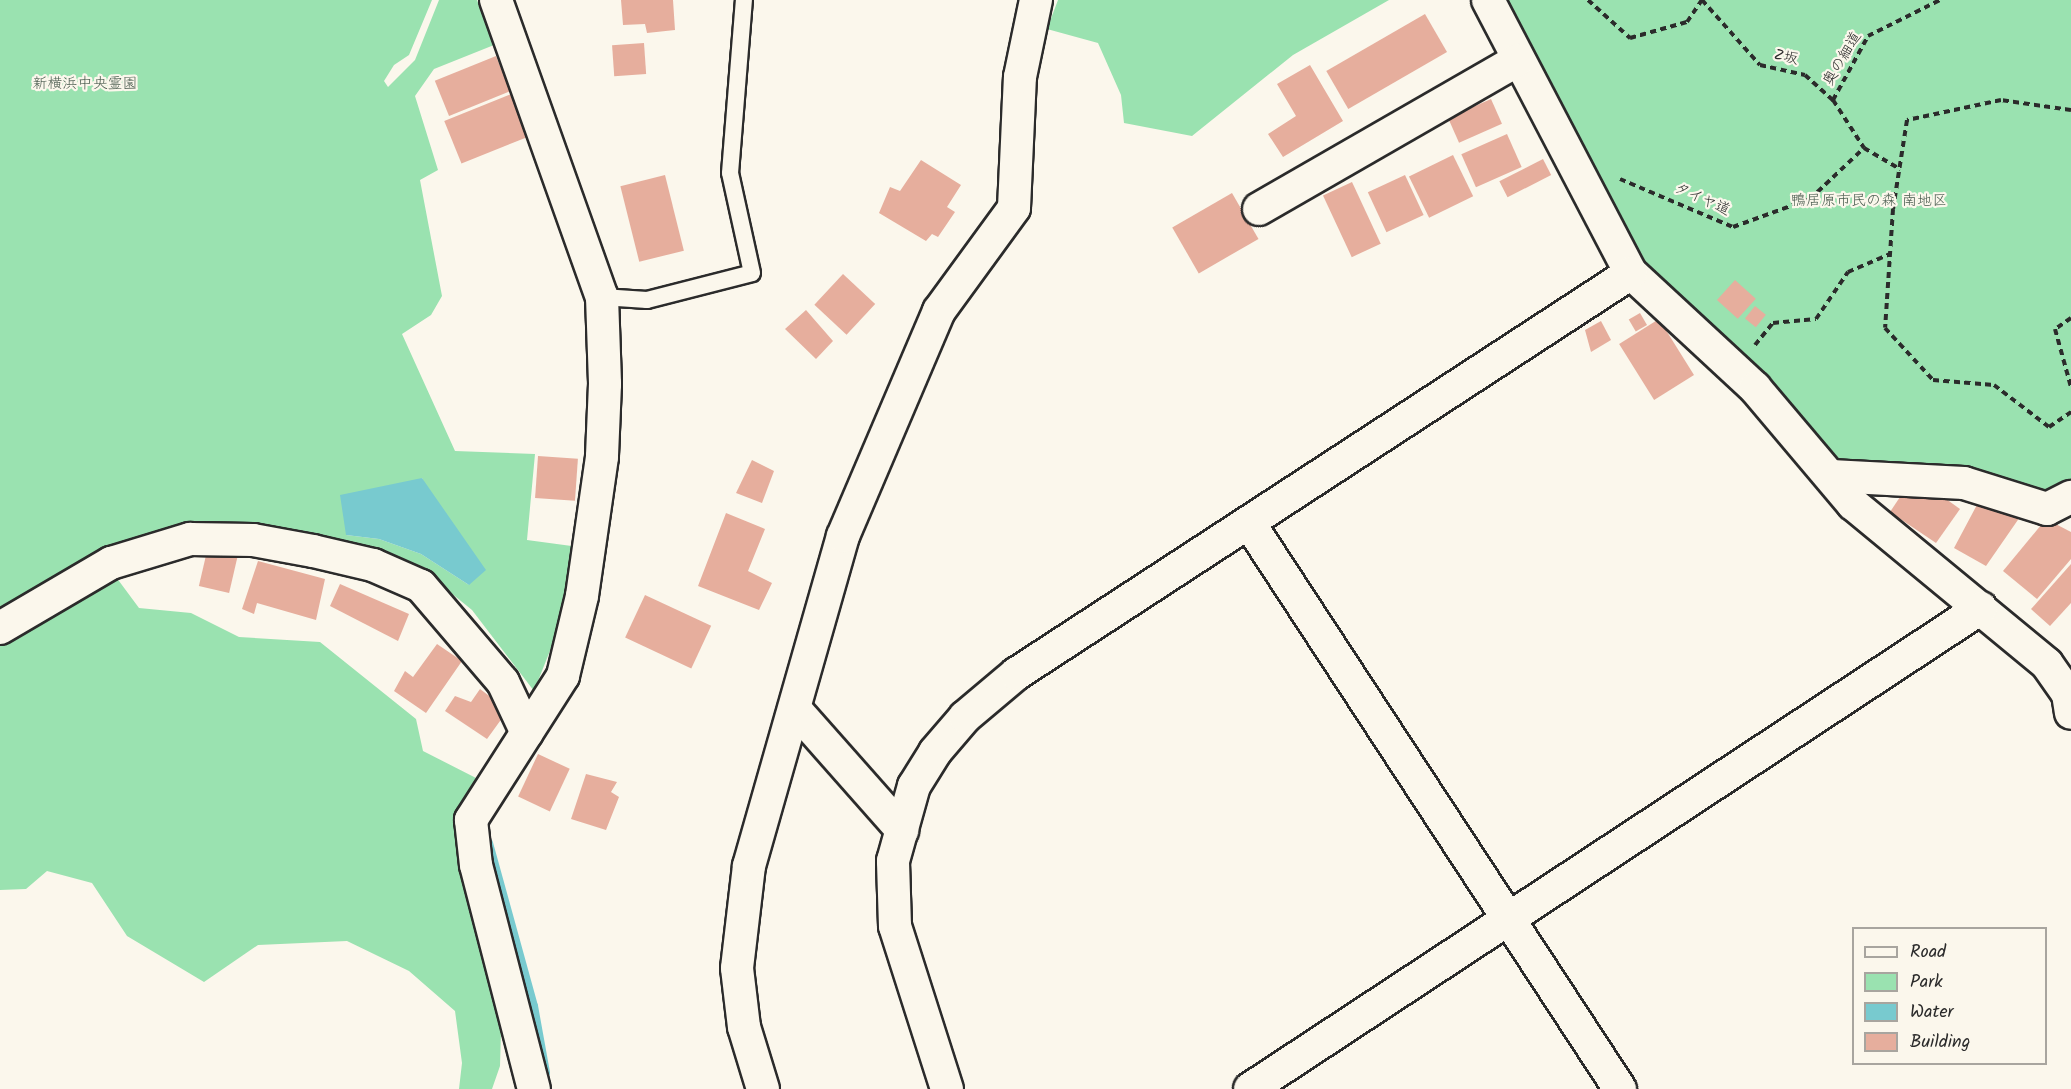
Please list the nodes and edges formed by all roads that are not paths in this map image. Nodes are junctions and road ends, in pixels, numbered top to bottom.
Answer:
1 (496, 0) edge
2 (744, 0) edge
3 (1036, 0) edge
4 (1488, 0) edge
5 (1518, 60) junction
6 (1259, 209) dead end
7 (1631, 273) junction
8 (602, 297) junction
9 (1831, 476) junction
10 (2071, 497) edge
11 (1249, 523) junction
12 (1981, 608) junction
13 (0, 628) edge
14 (795, 709) junction
15 (2071, 713) edge
16 (527, 733) junction
17 (902, 830) junction
18 (1509, 919) junction
19 (534, 1089) edge
20 (763, 1089) edge
21 (947, 1089) edge
22 (1250, 1089) edge
23 (1620, 1089) edge

1 - 8 street
2 - 8 lane
3 - 14 street
4 - 5 street
5 - 6 street
5 - 7 street
7 - 9 street
7 - 11 street
8 - 16 street
9 - 10 street
9 - 12 street
11 - 17 street
11 - 18 street
12 - 15 street
12 - 18 street
13 - 16 street
14 - 17 street
14 - 20 street
16 - 19 street
17 - 21 street
18 - 22 street
18 - 23 street

